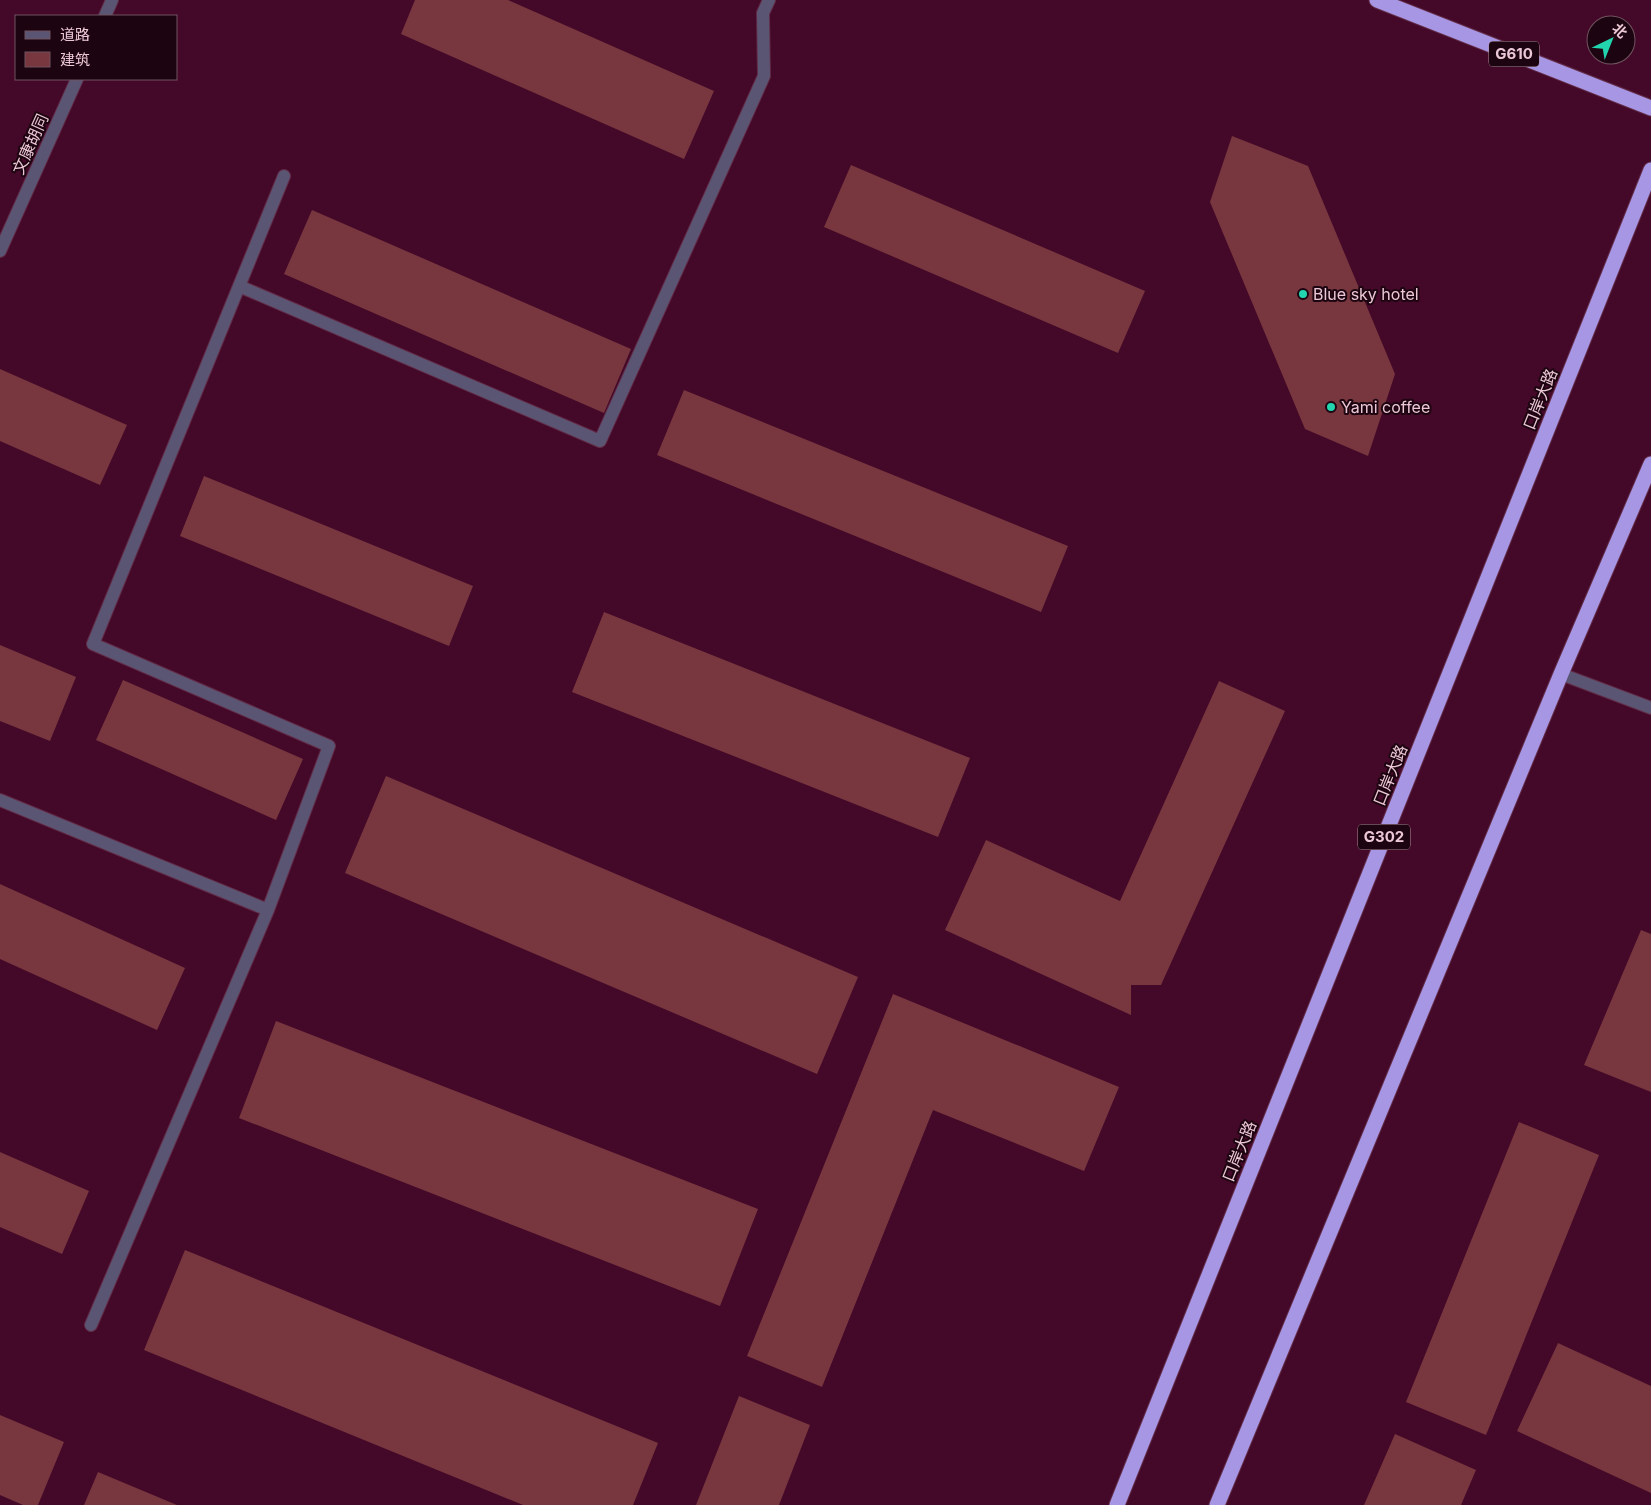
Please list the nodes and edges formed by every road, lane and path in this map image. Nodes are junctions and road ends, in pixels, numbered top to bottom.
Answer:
1 (112, 0) edge
2 (769, 0) edge
3 (1377, 0) edge
4 (105, 15) edge
5 (77, 80) edge
6 (1651, 108) edge
7 (1651, 170) edge
8 (284, 176) dead end
9 (0, 251) edge
10 (239, 286) junction
11 (1651, 464) edge
12 (1561, 674) junction
13 (1651, 708) edge
14 (0, 800) edge
15 (268, 910) junction
16 (91, 1325) dead end
17 (1117, 1505) edge
18 (1217, 1505) edge

1 - 4 street
2 - 10 street
3 - 6 highway, G610
5 - 9 street, 文康胡同
7 - 17 highway, 口岸大路 / G302
8 - 10 street
10 - 15 street
11 - 12 highway
12 - 13 street
12 - 18 highway
14 - 15 street
15 - 16 street

